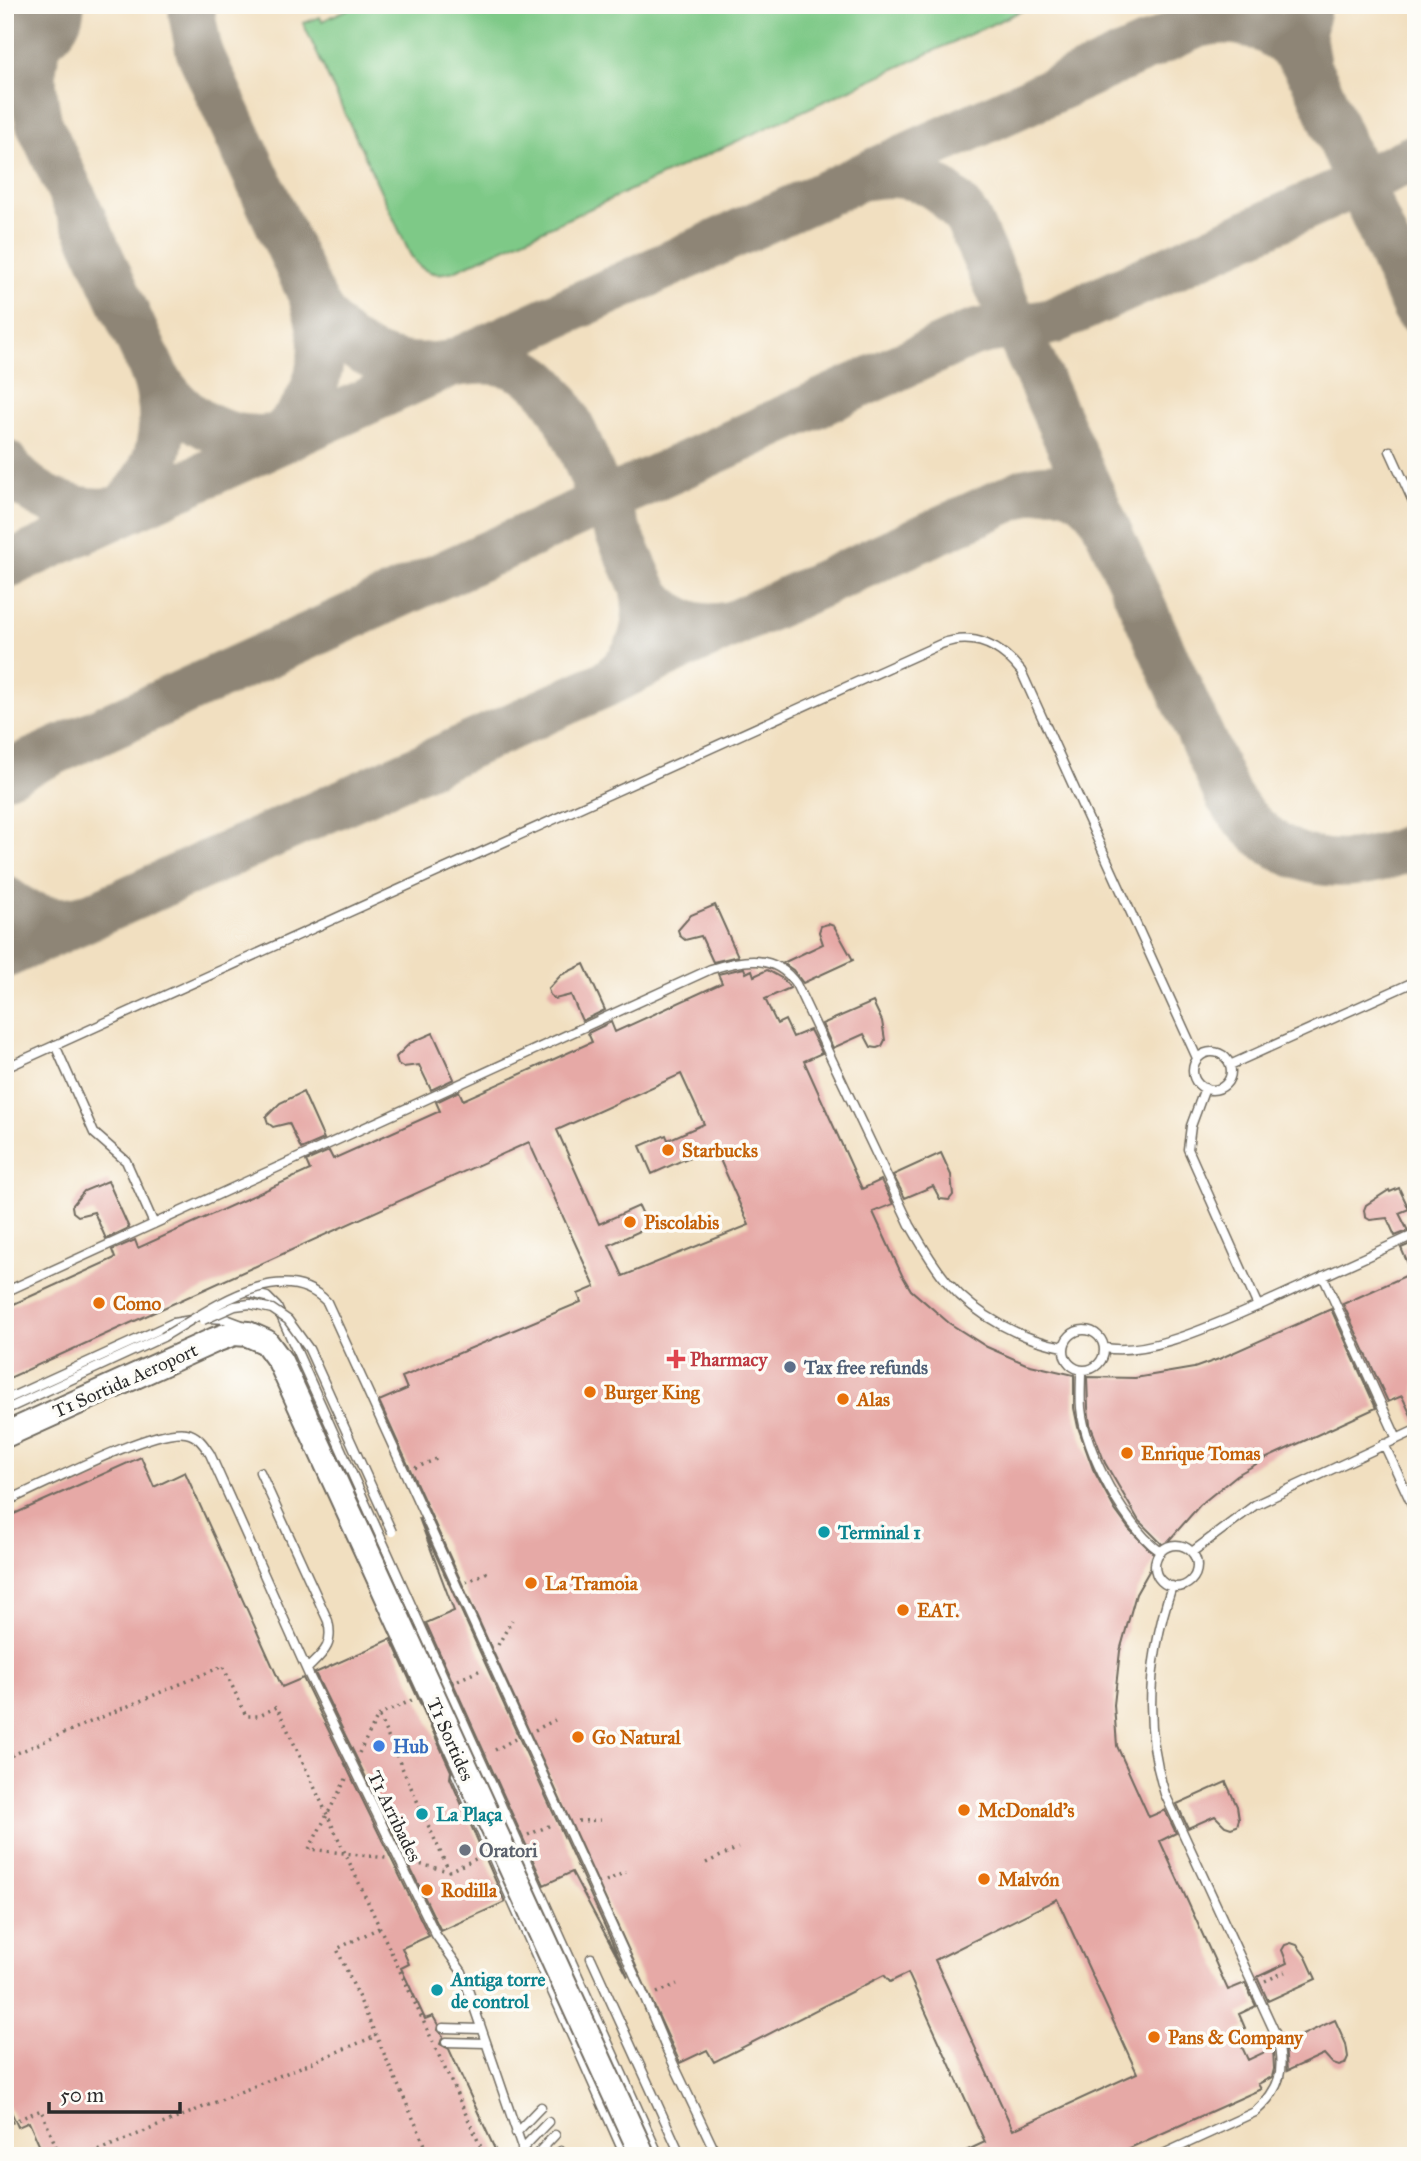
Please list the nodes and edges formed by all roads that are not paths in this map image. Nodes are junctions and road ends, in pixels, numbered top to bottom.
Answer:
1 (1390, 451) dead end
2 (1416, 508) edge
3 (1416, 981) edge
4 (55, 1045) junction
5 (1197, 1058) junction
6 (1230, 1065) junction
7 (5, 1068) edge
8 (1205, 1088) junction
9 (154, 1224) junction
10 (1416, 1234) edge
11 (1322, 1276) junction
12 (5, 1292) edge
13 (234, 1302) junction
14 (1258, 1306) junction
15 (173, 1323) junction
16 (247, 1334) joint
17 (1064, 1347) junction
18 (1105, 1348) junction
19 (271, 1367) dead end
20 (1081, 1370) junction
21 (5, 1399) edge
22 (5, 1410) edge
23 (1416, 1430) edge
24 (5, 1435) edge
25 (1397, 1439) junction
26 (1384, 1444) junction
27 (260, 1472) dead end
28 (5, 1502) edge
29 (1416, 1513) edge
30 (392, 1532) dead end
31 (1160, 1552) junction
32 (1192, 1552) junction
33 (1172, 1586) junction
34 (307, 1669) junction
35 (453, 1769) dead end
36 (591, 1958) dead end
37 (443, 2028) dead end
38 (481, 2029) junction
39 (446, 2042) dead end
40 (486, 2043) junction
41 (541, 2107) dead end
42 (548, 2122) dead end
43 (516, 2133) junction
44 (555, 2135) dead end
45 (523, 2152) edge
46 (620, 2155) edge
47 (535, 2156) edge
48 (643, 2156) edge
49 (659, 2156) edge
50 (681, 2156) edge
51 (717, 2156) edge
52 (1159, 2156) edge

1 - 2 lane
3 - 6 lane
4 - 5 lane
4 - 7 lane
4 - 9 lane
5 - 6 lane
5 - 8 lane
6 - 8 lane
8 - 14 lane
9 - 12 lane
9 - 17 lane
10 - 11 lane
11 - 14 lane
11 - 25 lane
13 - 22 lane, bridge
13 - 30 lane, bridge
13 - 51 lane, bridge
14 - 18 lane
15 - 19 lane
15 - 21 lane
15 - 49 lane
16 - 24 main road, T1 Sortida Aeroport
16 - 48 main road, T1 Sortides, bridge
17 - 18 lane
17 - 20 lane
18 - 20 lane
20 - 31 lane
23 - 25 lane
25 - 26 lane
26 - 29 lane
26 - 32 lane
27 - 34 lane
28 - 34 lane, T1 Arribades
31 - 32 lane
31 - 33 lane
32 - 33 lane
33 - 52 lane
34 - 38 lane, T1 Arribades
35 - 46 lane
36 - 50 lane
37 - 38 lane
38 - 40 lane, T1 Arribades
39 - 40 lane
40 - 43 lane, T1 Arribades
41 - 43 lane
42 - 45 lane
43 - 45 lane, T1 Arribades
44 - 47 lane

